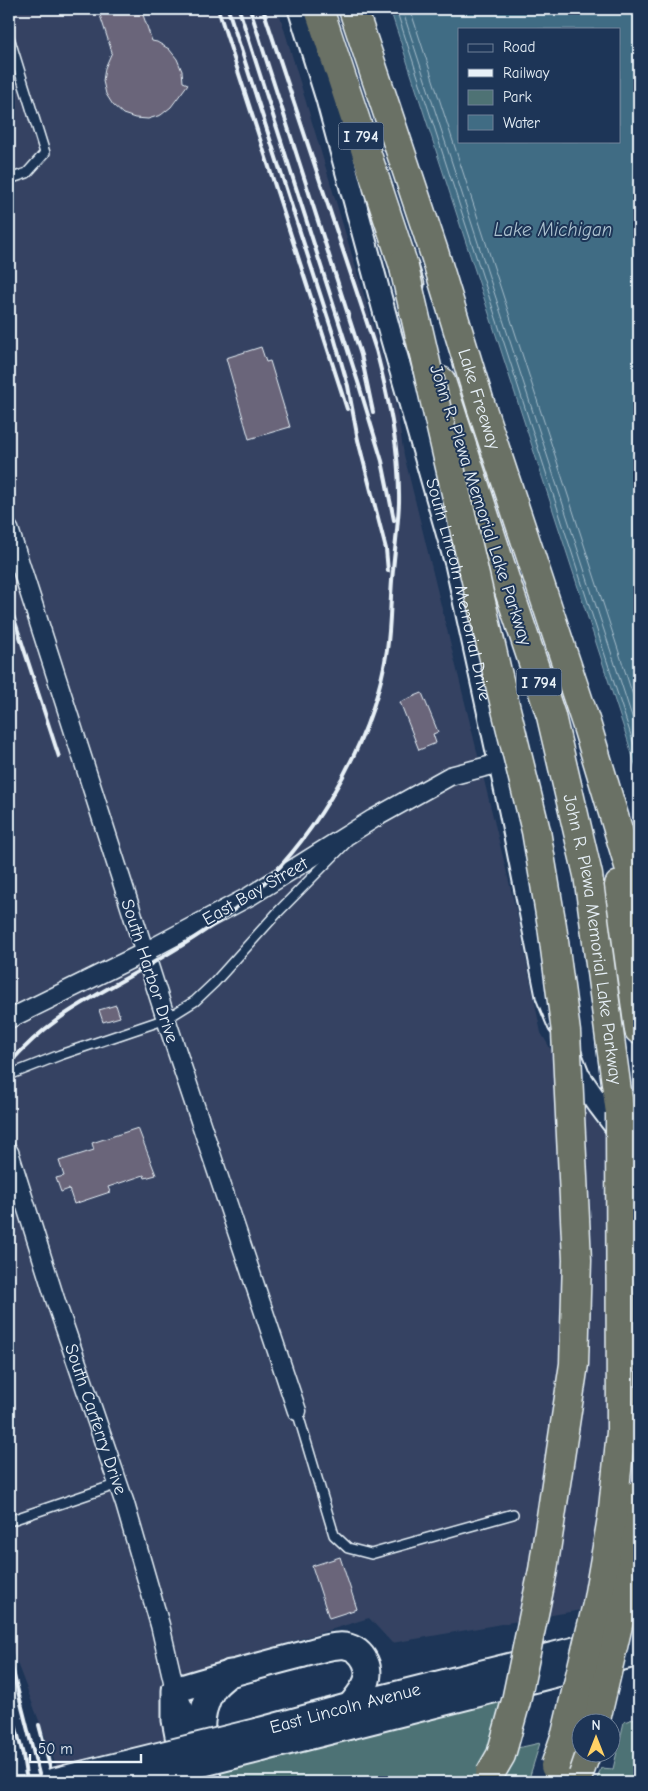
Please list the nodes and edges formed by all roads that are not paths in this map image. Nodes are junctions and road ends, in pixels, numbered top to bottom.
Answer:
1 (299, 9) edge
2 (319, 9) edge
3 (353, 9) edge
4 (9, 37) edge
5 (9, 180) edge
6 (403, 264) junction
7 (9, 528) edge
8 (500, 763) junction
9 (606, 789) junction
10 (365, 824) junction
11 (639, 909) edge
12 (145, 952) junction
13 (9, 1019) edge
14 (166, 1019) junction
15 (639, 1030) edge
16 (9, 1075) edge
17 (9, 1152) edge
18 (639, 1158) edge
19 (297, 1411) joint
20 (118, 1484) junction
21 (639, 1494) edge
22 (513, 1514) dead end
23 (9, 1520) edge
24 (639, 1634) edge
25 (639, 1653) edge
26 (230, 1673) junction
27 (175, 1690) junction
28 (350, 1706) junction
29 (597, 1714) edge
30 (261, 1739) junction
31 (202, 1756) junction
32 (552, 1774) edge
33 (486, 1778) edge
34 (51, 1782) edge
35 (128, 1782) edge
36 (188, 1782) edge
37 (209, 1782) edge

1 - 8 street, South Lincoln Memorial Drive
2 - 6 highway, I 794
3 - 9 highway, Lake Freeway / I 794
4 - 5 lane
6 - 32 highway, John R. Plewa Memorial Lake Parkway / I 794, bridge
6 - 33 highway, bridge
7 - 12 street, South Harbor Drive
8 - 10 street, East Bay Street
8 - 18 street, South Lincoln Memorial Drive
9 - 11 highway
9 - 15 highway, John R. Plewa Memorial Lake Parkway / I 794
10 - 12 street, East Bay Street
10 - 14 lane
12 - 13 street, East Bay Street
12 - 14 street, South Harbor Drive
14 - 16 lane
14 - 19 street, South Harbor Drive
17 - 20 street, South Carferry Drive
19 - 22 lane
20 - 23 lane
20 - 27 street, South Carferry Drive
21 - 29 highway, bridge
24 - 28 main road, East Lincoln Avenue
25 - 30 main road, East Lincoln Avenue
26 - 27 main road
26 - 28 main road
26 - 31 main road
27 - 31 street, South Carferry Drive
27 - 36 main road, South Carferry Drive
28 - 30 main road, East Lincoln Avenue
30 - 34 main road, East Lincoln Avenue, bridge
30 - 35 main road, East Lincoln Avenue, bridge
31 - 37 main road, South Carferry Drive

